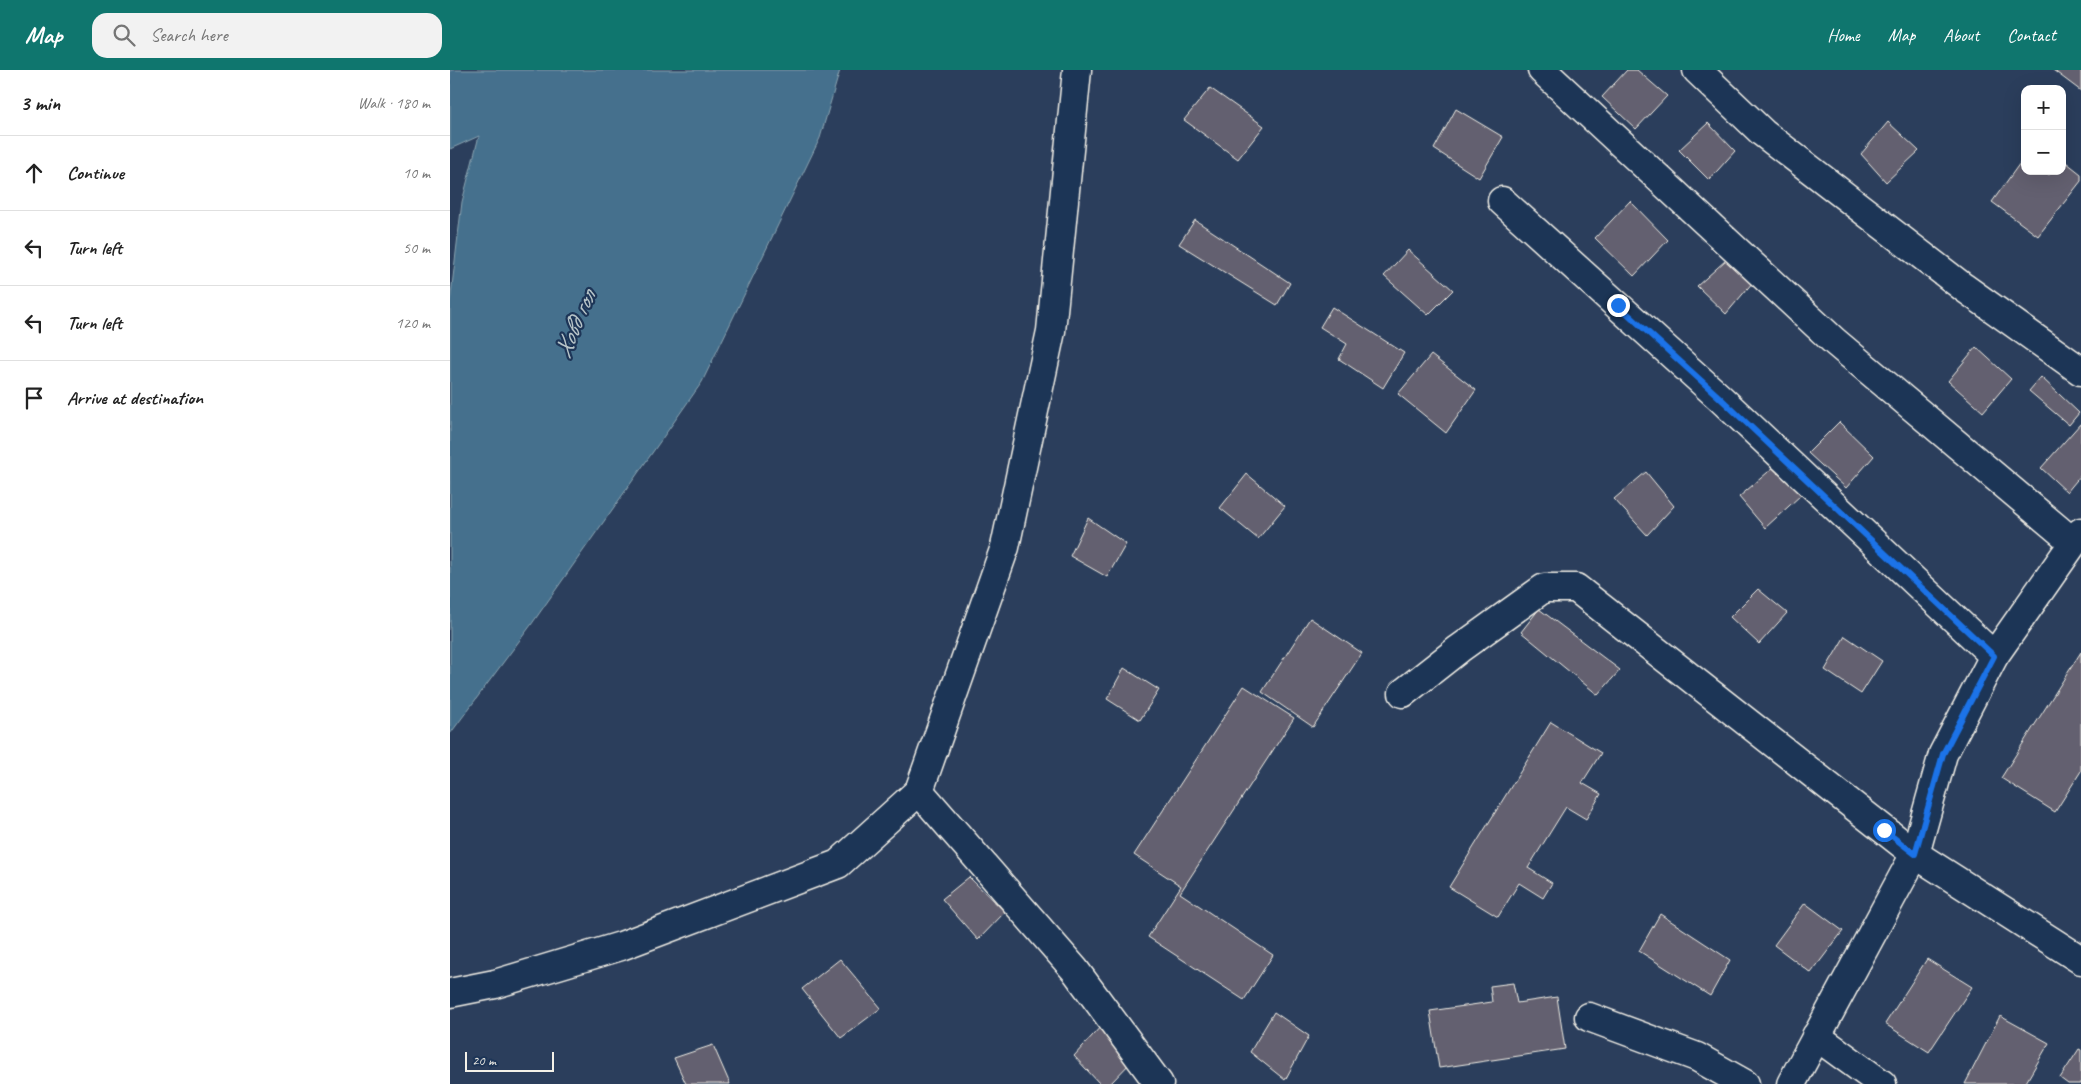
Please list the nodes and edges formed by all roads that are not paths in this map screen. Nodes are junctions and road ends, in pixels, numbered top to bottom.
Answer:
1 (1077, 70) edge
2 (1542, 70) edge
3 (1697, 70) edge
4 (1502, 201) dead end
5 (2081, 371) edge
6 (2077, 537) edge
7 (1994, 656) junction
8 (1403, 693) dead end
9 (919, 791) junction
10 (1915, 854) junction
11 (2081, 960) edge
12 (450, 994) edge
13 (1589, 1017) dead end
14 (1816, 1036) junction
15 (1159, 1084) edge
16 (1745, 1084) edge
17 (1791, 1084) edge
18 (1882, 1084) edge

1 - 9 street
2 - 6 street
3 - 5 street
4 - 7 street
6 - 7 street
7 - 10 street
8 - 10 street
9 - 12 street
9 - 15 street
10 - 11 street
10 - 14 street
13 - 16 street
14 - 17 street
14 - 18 street

